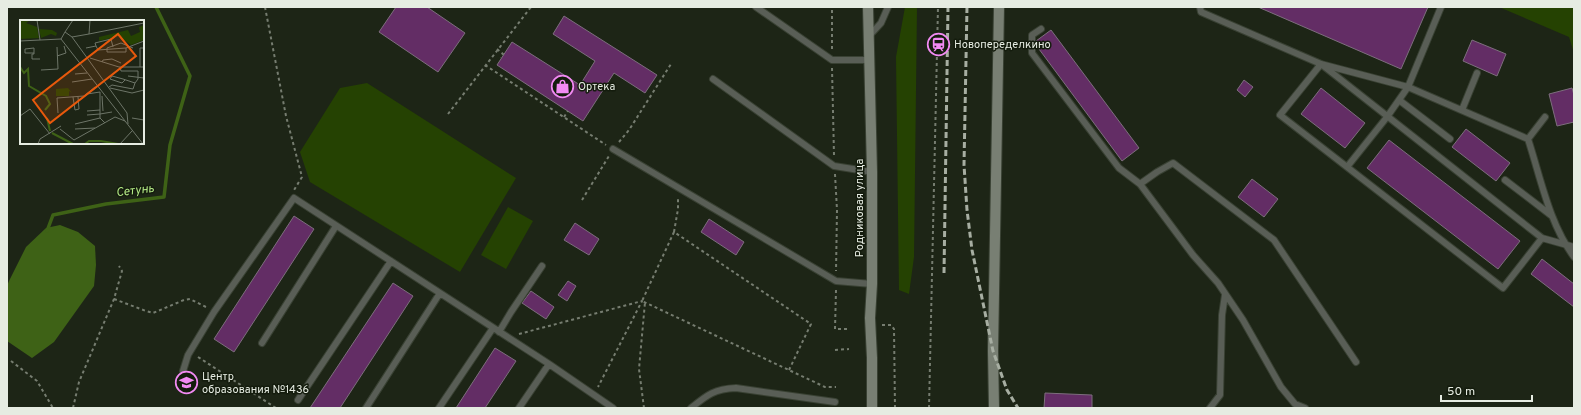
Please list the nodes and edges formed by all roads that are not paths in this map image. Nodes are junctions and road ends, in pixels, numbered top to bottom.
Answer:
1 (756, 7) edge
2 (868, 7) edge
3 (888, 7) edge
4 (999, 7) edge
5 (1200, 7) edge
6 (1441, 7) edge
7 (1041, 29) dead end
8 (868, 37) junction
9 (868, 60) junction
10 (1321, 64) junction
11 (1477, 73) dead end
12 (713, 79) dead end
13 (1408, 87) junction
14 (1399, 100) junction
15 (1462, 110) junction
16 (1387, 117) junction
17 (1545, 117) dead end
18 (1450, 139) dead end
19 (1528, 139) junction
20 (613, 149) road end
21 (1347, 167) junction
22 (872, 172) junction
23 (1505, 180) dead end
24 (1140, 184) junction
25 (1552, 216) junction
26 (336, 226) junction
27 (1542, 238) junction
28 (1565, 245) junction
29 (1574, 247) edge
30 (1574, 257) edge
31 (391, 261) junction
32 (542, 266) dead end
33 (872, 284) junction
34 (440, 293) junction
35 (1225, 295) junction
36 (493, 328) junction
37 (499, 332) junction
38 (262, 343) dead end
39 (1356, 362) dead end
40 (549, 364) junction
41 (183, 371) dead end
42 (298, 400) dead end
43 (834, 402) dead end
44 (1294, 406) edge
45 (366, 408) edge
46 (439, 408) edge
47 (519, 408) edge
48 (613, 408) edge
49 (691, 408) edge
50 (872, 408) edge
51 (994, 408) edge
52 (1210, 408) edge
53 (1305, 408) edge

1 - 9 lane
2 - 8 main road, Родниковая улица
3 - 8 lane
4 - 51 main road
5 - 10 lane
6 - 13 lane
7 - 24 lane
8 - 9 main road, Родниковая улица
9 - 22 main road, Родниковая улица
10 - 13 lane
10 - 16 lane
10 - 21 lane
11 - 15 lane
12 - 22 lane
13 - 14 lane
13 - 15 lane
14 - 16 lane
14 - 18 lane
15 - 19 lane
16 - 21 lane
16 - 27 lane
17 - 19 lane
19 - 25 lane
20 - 33 lane
21 - 27 lane
22 - 33 main road, Родниковая улица
23 - 25 lane
24 - 35 lane
24 - 39 lane
25 - 28 lane
26 - 31 lane
26 - 38 lane
26 - 41 lane
27 - 28 lane
28 - 29 lane
28 - 30 lane
31 - 34 lane
31 - 42 lane
32 - 37 lane
33 - 50 main road, Родниковая улица
34 - 36 lane
34 - 45 lane
35 - 44 lane
35 - 52 lane
36 - 37 lane
36 - 46 lane
37 - 40 lane
40 - 47 lane
40 - 48 lane
43 - 49 lane
44 - 53 lane

